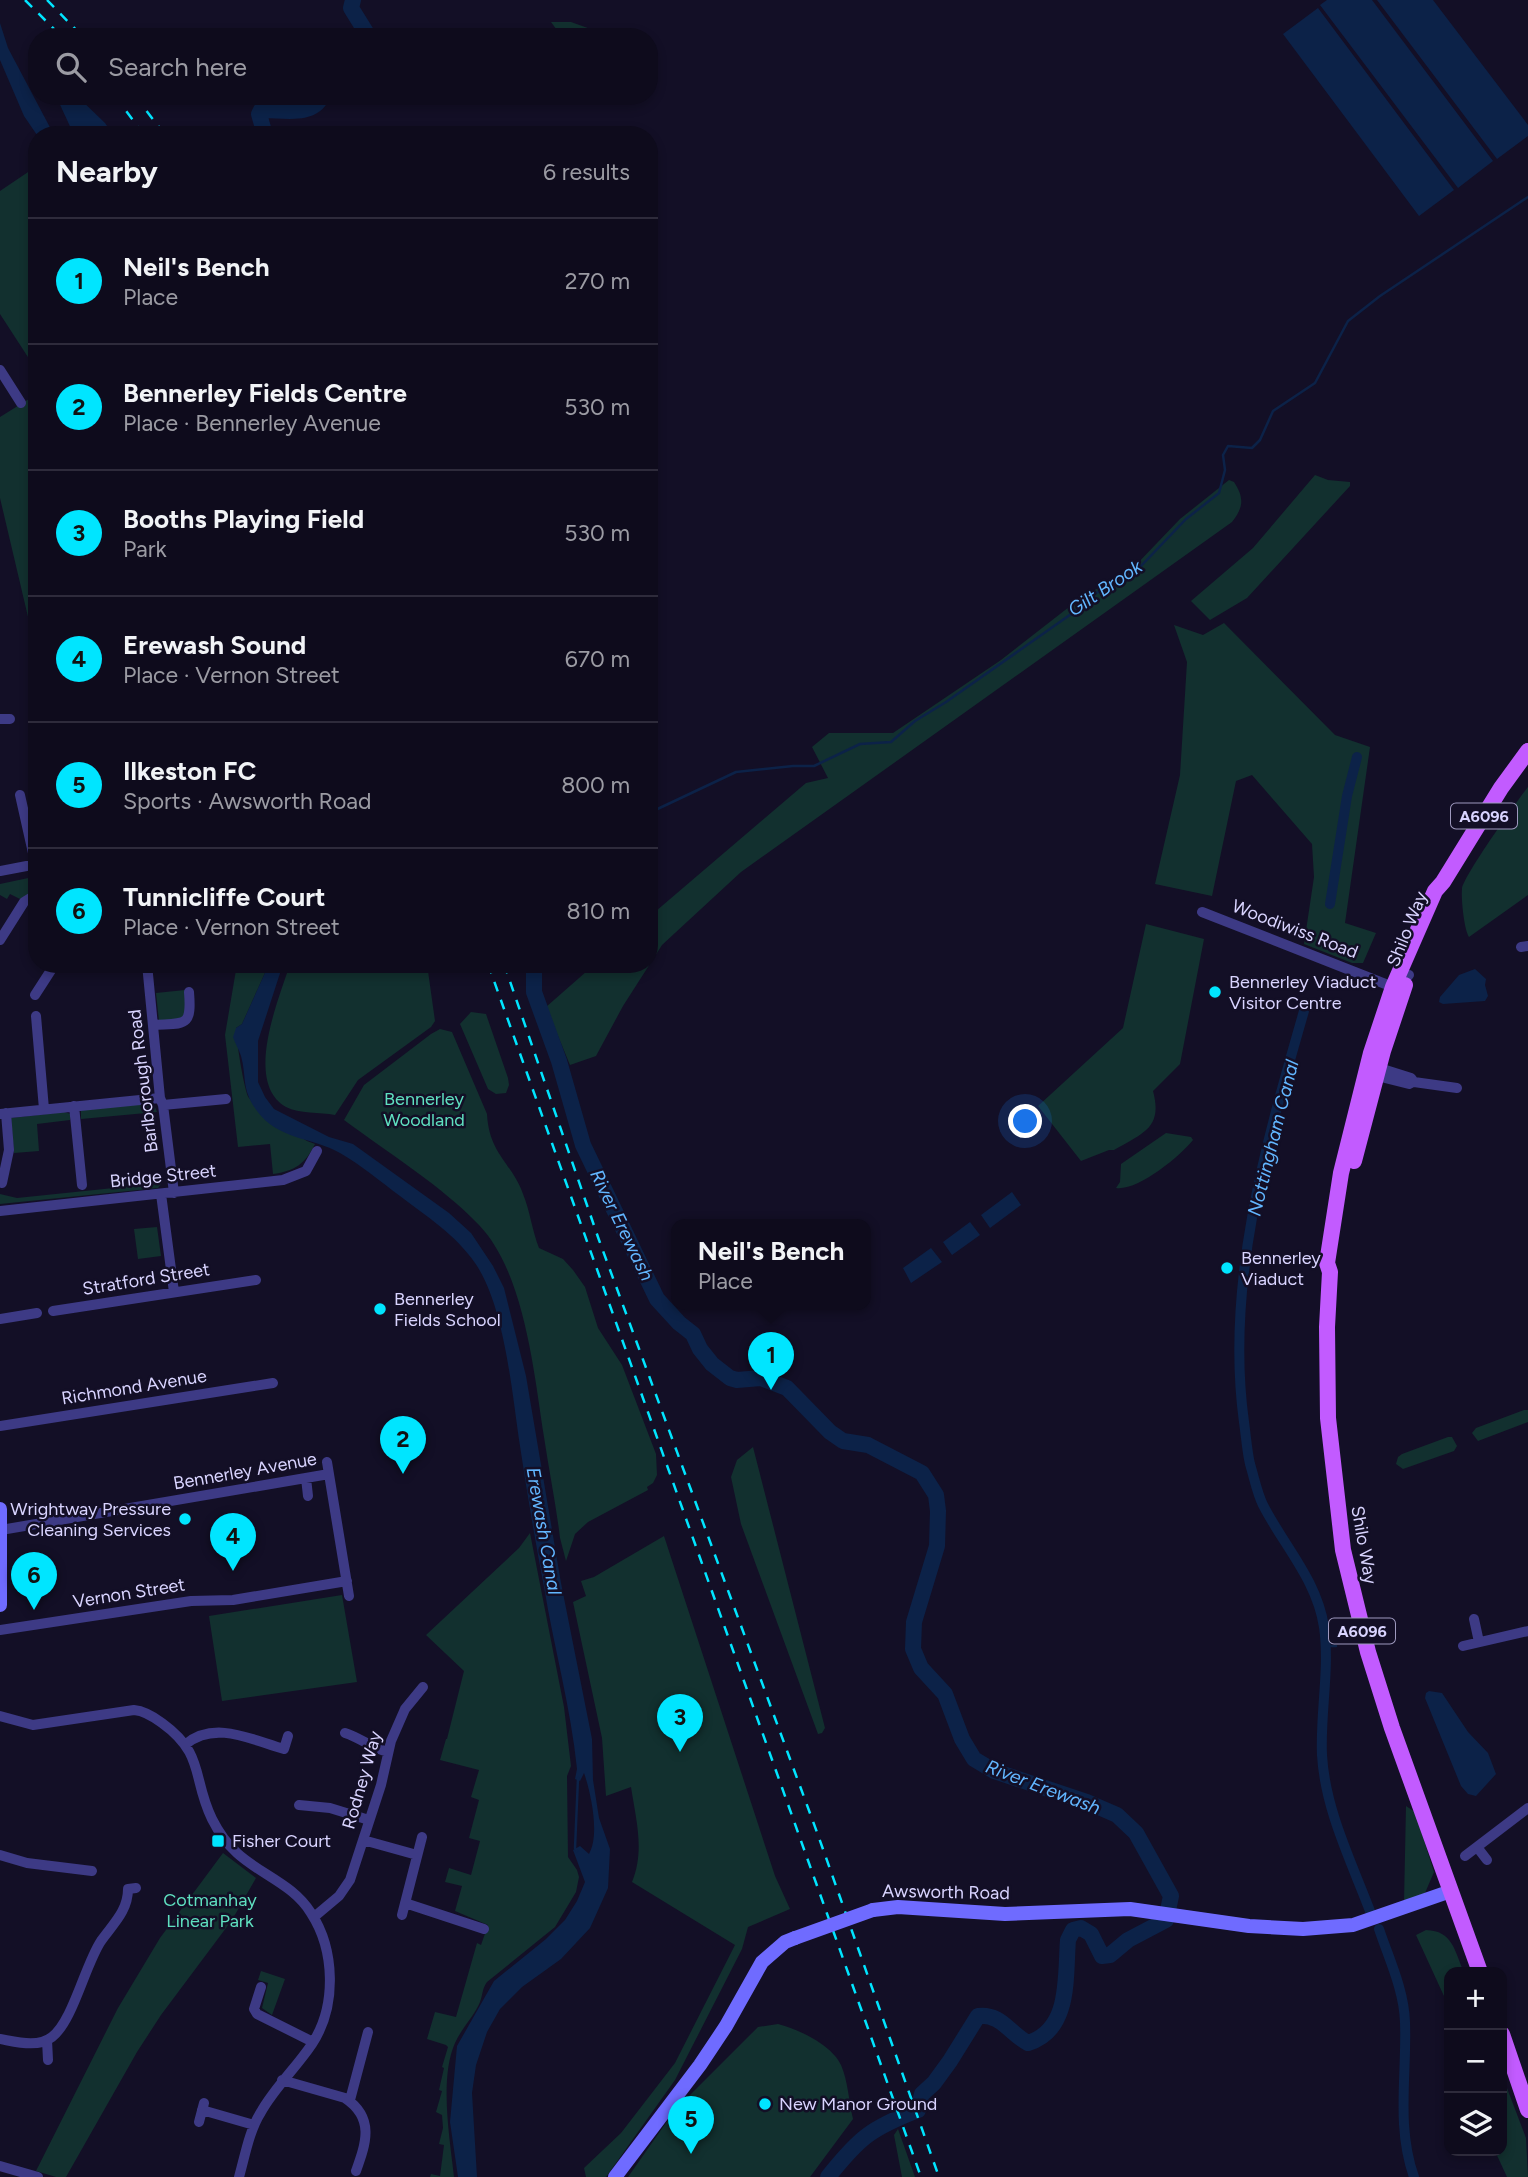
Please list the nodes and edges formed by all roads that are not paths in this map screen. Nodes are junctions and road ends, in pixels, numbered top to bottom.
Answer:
1 (0, 370) edge
2 (21, 403) dead end
3 (1528, 751) edge
4 (20, 795) dead end
5 (28, 830) edge
6 (28, 867) edge
7 (0, 871) edge
8 (1443, 882) junction
9 (28, 900) edge
10 (1202, 912) dead end
11 (3, 945) edge
12 (49, 973) edge
13 (148, 973) edge
14 (1409, 975) junction
15 (1394, 987) junction
16 (188, 992) dead end
17 (35, 995) dead end
18 (39, 1022) dead end
19 (153, 1026) junction
20 (1372, 1070) junction
21 (1457, 1088) dead end
22 (226, 1099) dead end
23 (162, 1101) junction
24 (74, 1106) junction
25 (44, 1109) junction
26 (3, 1114) edge
27 (317, 1151) dead end
28 (2, 1183) dead end
29 (82, 1185) dead end
30 (174, 1193) junction
31 (161, 1194) junction
32 (0, 1211) edge
33 (256, 1280) dead end
34 (174, 1292) junction
35 (53, 1311) dead end
36 (37, 1313) dead end
37 (0, 1319) edge
38 (273, 1383) dead end
39 (0, 1426) edge
40 (327, 1462) dead end
41 (329, 1474) junction
42 (306, 1478) junction
43 (308, 1496) dead end
44 (0, 1509) edge
45 (1, 1530) edge
46 (347, 1581) junction
47 (349, 1595) dead end
48 (0, 1605) edge
49 (1474, 1619) dead end
50 (0, 1630) edge
51 (1528, 1631) edge
52 (1479, 1642) junction
53 (1464, 1646) dead end
54 (423, 1687) dead end
55 (0, 1716) edge
56 (344, 1733) dead end
57 (288, 1736) dead end
58 (186, 1744) junction
59 (388, 1752) junction
60 (299, 1805) dead end
61 (1528, 1808) edge
62 (369, 1820) junction
63 (422, 1837) dead end
64 (363, 1840) junction
65 (1478, 1847) junction
66 (0, 1855) edge
67 (417, 1855) junction
68 (1465, 1856) dead end
69 (1487, 1860) dead end
70 (92, 1871) dead end
71 (136, 1888) dead end
72 (1451, 1891) junction
73 (405, 1903) junction
74 (402, 1915) dead end
75 (314, 1917) junction
76 (484, 1929) dead end
77 (1478, 1967) edge
78 (256, 1992) dead end
79 (369, 2032) dead end
80 (0, 2039) edge
81 (47, 2040) junction
82 (313, 2042) junction
83 (1507, 2049) edge
84 (48, 2060) dead end
85 (282, 2080) junction
86 (349, 2101) junction
87 (1528, 2110) edge
88 (199, 2122) dead end
89 (254, 2125) junction
90 (0, 2166) edge
91 (356, 2171) dead end
92 (38, 2177) edge
93 (239, 2177) edge
94 (615, 2177) edge

1 - 2 street
3 - 8 main road, Shilo Way / A6096
4 - 5 street
6 - 7 street
8 - 14 main road, Shilo Way / A6096
8 - 15 main road, Shilo Way / A6096
9 - 11 street
10 - 15 street, Woodiwiss Road
12 - 17 street
13 - 19 street, Barlborough Road
14 - 15 street
14 - 20 main road, Shilo Way / A6096
15 - 20 main road, Shilo Way / A6096
16 - 19 street
18 - 25 street
19 - 23 street, Barlborough Road
20 - 21 street
20 - 72 main road, Shilo Way / A6096
22 - 23 street
23 - 24 street
23 - 30 street, Barlborough Road
24 - 25 street
24 - 29 street
25 - 26 street
26 - 28 street
27 - 30 street, Bridge Street
30 - 31 street, Bridge Street
31 - 32 street, Bridge Street
31 - 34 street
33 - 34 street, Stratford Street
34 - 35 street, Stratford Street
36 - 37 street
38 - 39 street, Richmond Avenue
40 - 41 street
41 - 42 street, Bennerley Avenue
41 - 46 street
42 - 43 street
42 - 45 street, Bennerley Avenue
44 - 45 street
45 - 48 street
46 - 47 street
46 - 50 street, Vernon Street
49 - 52 street
51 - 52 street
52 - 53 street
54 - 59 street, Rodney Way
55 - 58 street
56 - 59 street
57 - 58 street
58 - 75 street
59 - 62 street, Rodney Way
60 - 62 street
61 - 65 street
62 - 64 street, Rodney Way
63 - 67 street
64 - 67 street
64 - 75 street, Rodney Way
65 - 68 street
65 - 69 street
66 - 70 street
67 - 73 street
71 - 81 street
72 - 77 main road, Shilo Way / A6096
72 - 94 street, Awsworth Road, bridge
73 - 74 street
73 - 76 street
75 - 82 street
78 - 82 street
79 - 86 street
80 - 81 street
81 - 84 street
82 - 85 street
83 - 87 main road
85 - 86 street
85 - 89 street
86 - 91 street
88 - 89 street
89 - 93 street
90 - 92 street

